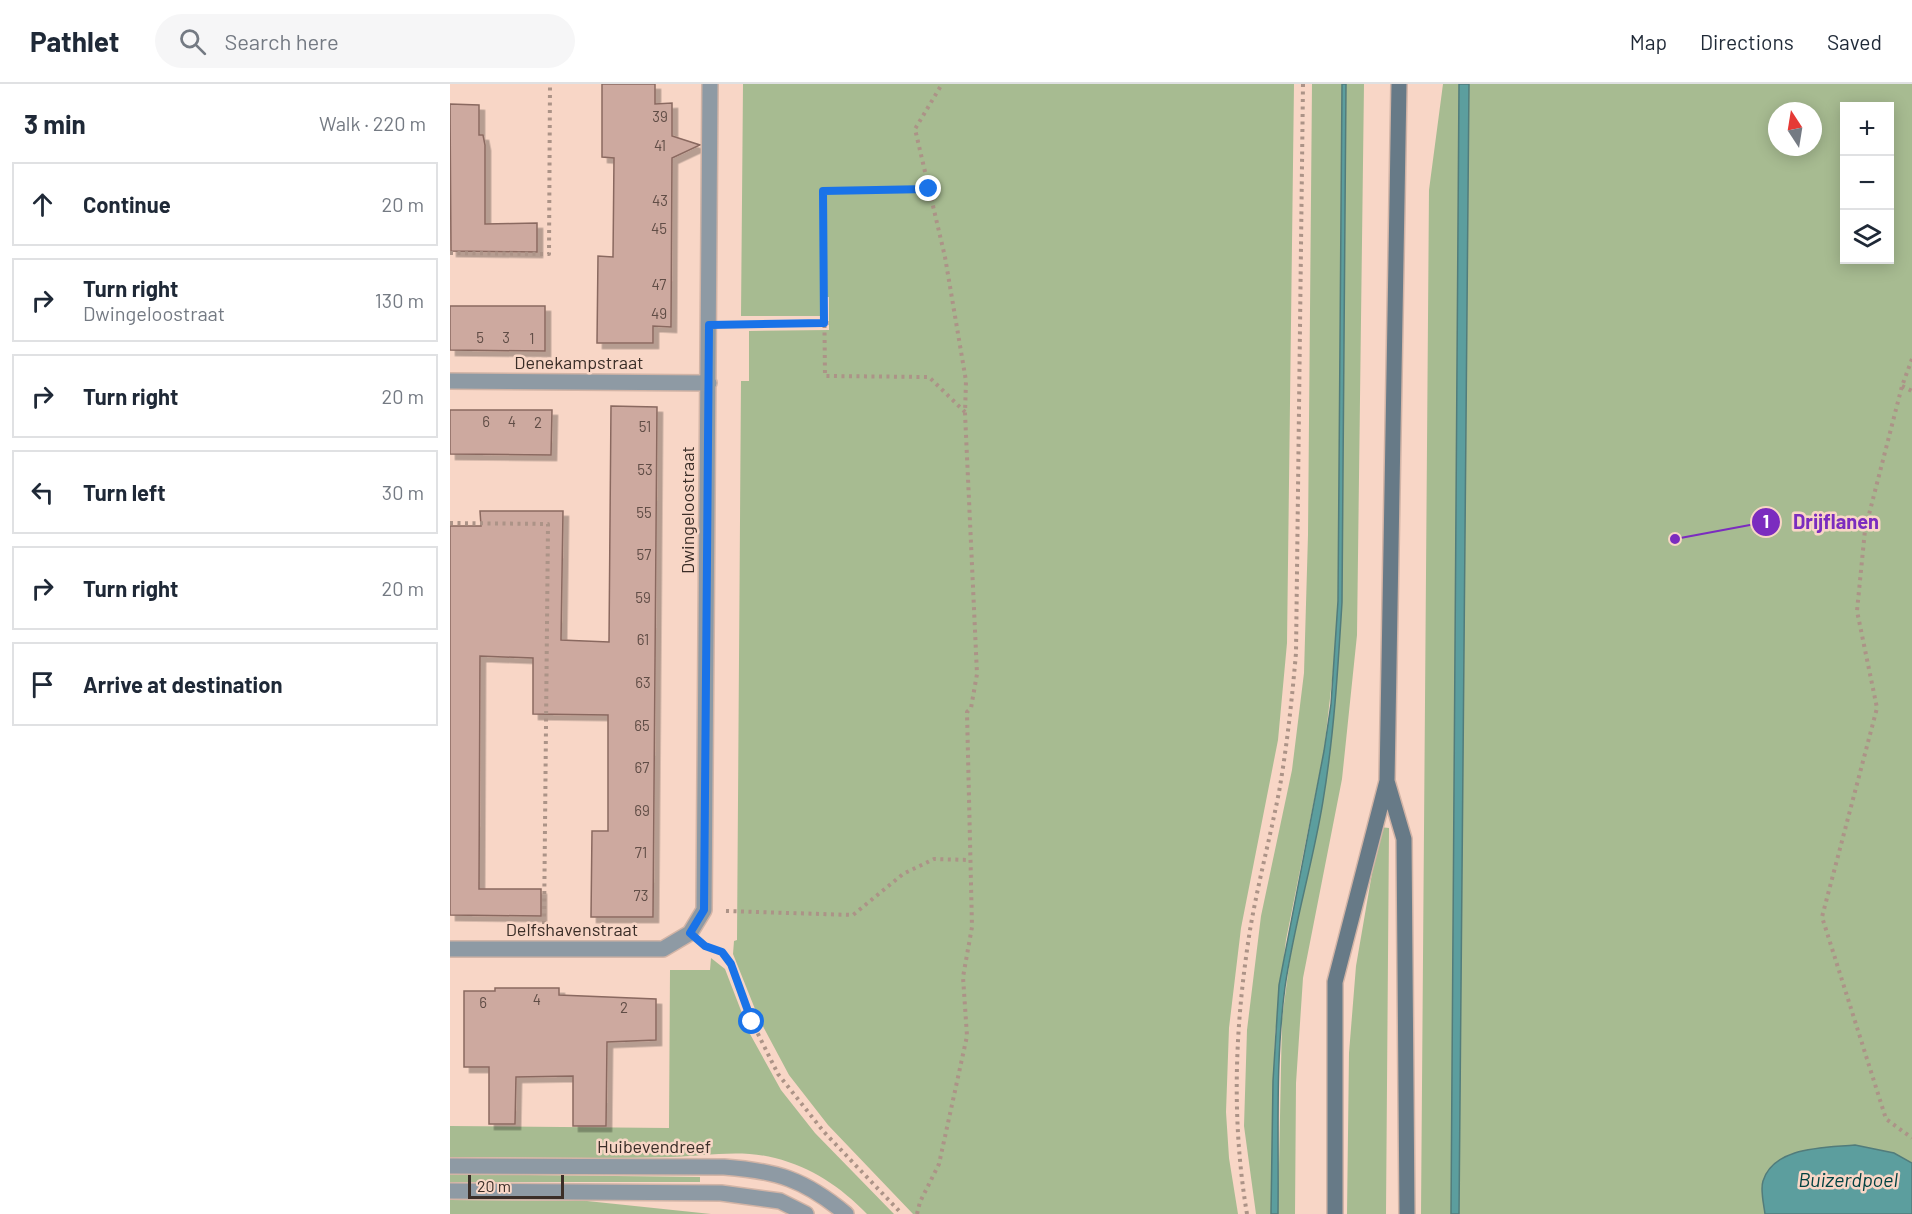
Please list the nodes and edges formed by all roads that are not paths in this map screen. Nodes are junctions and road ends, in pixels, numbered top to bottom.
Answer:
1 (710, 84) edge
2 (1400, 84) edge
3 (450, 381) edge
4 (708, 383) junction
5 (1387, 781) junction
6 (690, 933) joint
7 (450, 949) edge
8 (450, 1166) edge
9 (450, 1191) edge
10 (806, 1214) edge
11 (846, 1214) edge
12 (1335, 1214) edge
13 (1407, 1214) edge

1 - 4 street, Dwingeloostraat
2 - 5 main road
3 - 4 street, Denekampstraat
4 - 6 street, Dwingeloostraat
5 - 12 main road
5 - 13 main road
6 - 7 street, Delfshavenstraat
8 - 11 street, Huibevendreef
9 - 10 street

